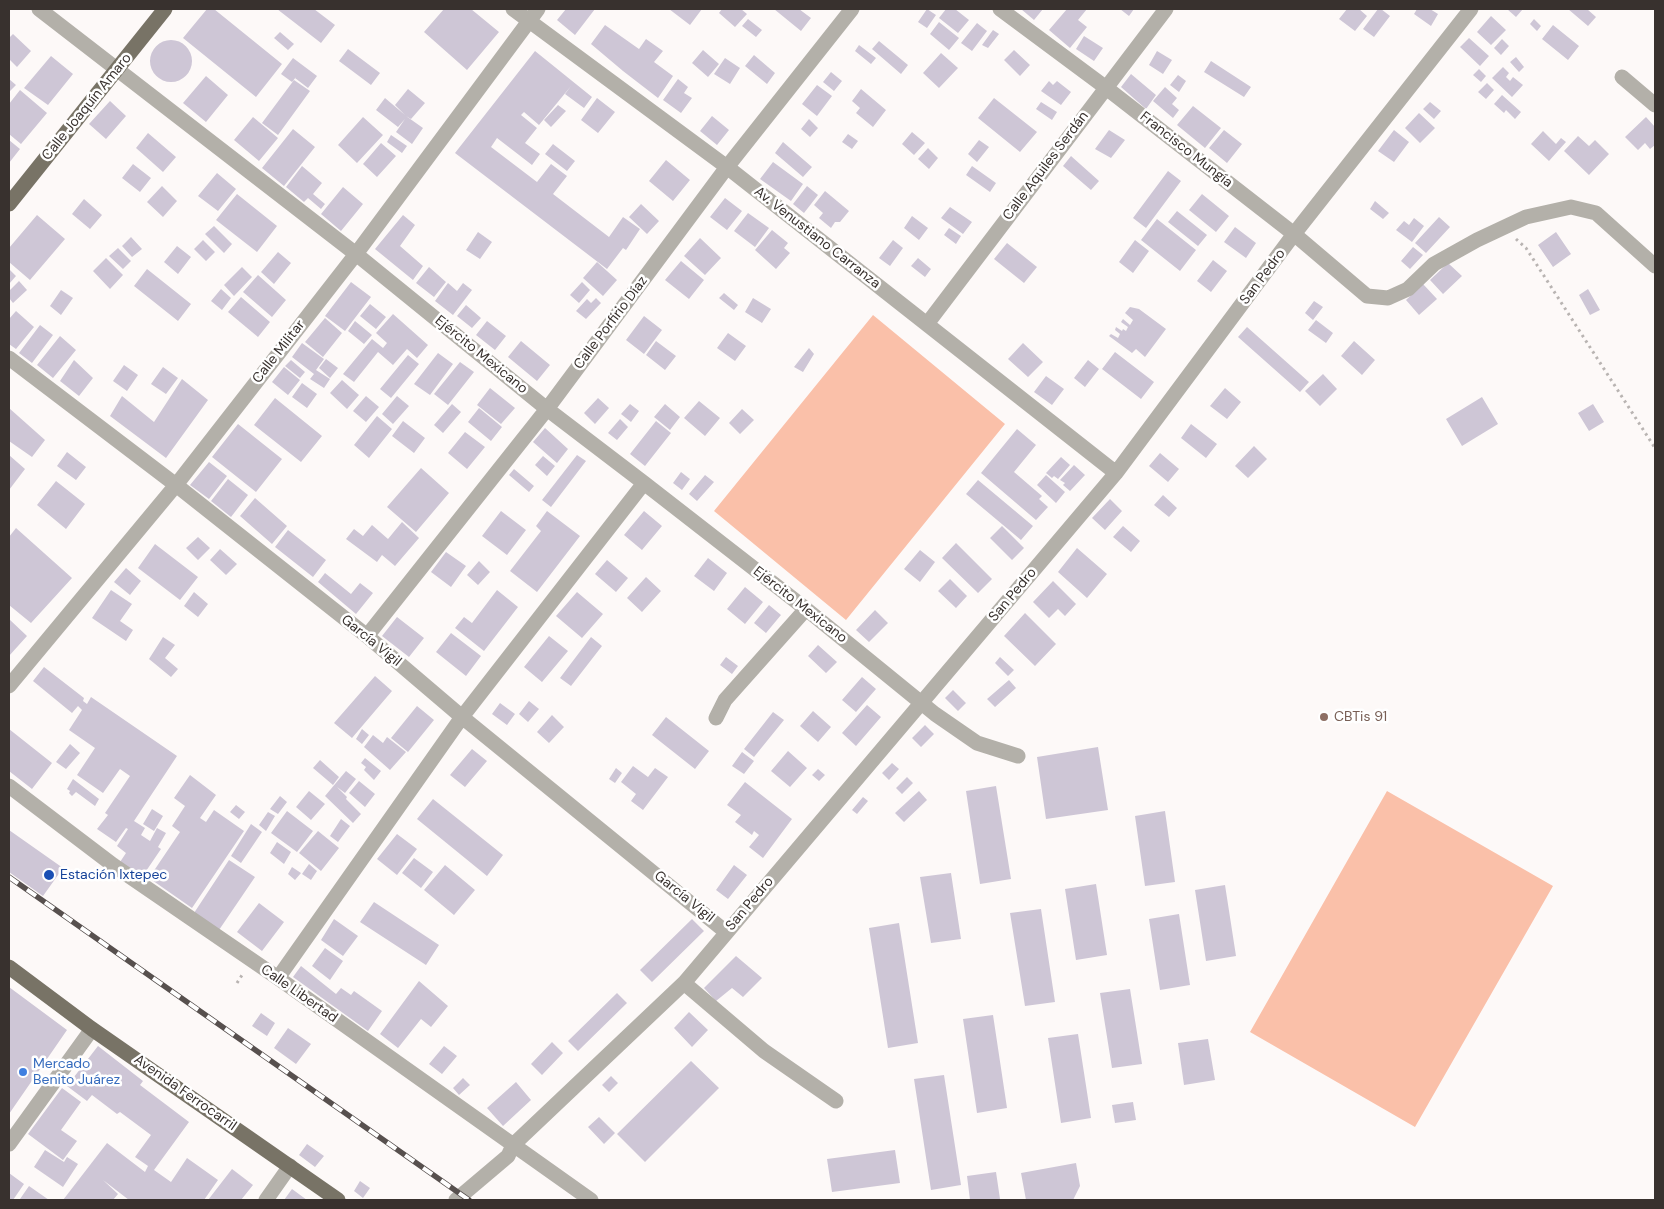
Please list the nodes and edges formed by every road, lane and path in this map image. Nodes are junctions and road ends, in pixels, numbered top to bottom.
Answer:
1 (39, 9) edge
2 (165, 9) edge
3 (513, 9) edge
4 (538, 9) edge
5 (852, 9) edge
6 (1000, 9) edge
7 (1166, 9) edge
8 (1471, 9) edge
9 (528, 21) junction
10 (116, 69) junction
11 (1622, 77) dead end
12 (1105, 87) junction
13 (1655, 105) edge
14 (727, 167) junction
15 (9, 204) edge
16 (1505, 227) junction
17 (1294, 234) junction
18 (356, 254) junction
19 (1655, 266) edge
20 (927, 324) junction
21 (9, 358) edge
22 (547, 409) junction
23 (1655, 448) edge
24 (1116, 473) junction
25 (644, 483) junction
26 (176, 485) junction
27 (806, 609) junction
28 (367, 636) junction
29 (9, 686) edge
30 (921, 702) junction
31 (462, 717) junction
32 (716, 718) dead end
33 (1018, 756) dead end
34 (9, 786) edge
35 (726, 932) junction
36 (9, 968) edge
37 (278, 978) junction
38 (684, 983) junction
39 (92, 1029) junction
40 (836, 1101) dead end
41 (9, 1144) edge
42 (513, 1145) junction
43 (290, 1166) junction
44 (266, 1200) edge
45 (338, 1200) edge
46 (456, 1200) edge
47 (592, 1200) edge

1 - 10 street, Ejército Mexicano
2 - 10 main road, Calle Joaquín Amaro
3 - 9 street, Av. Venustiano Carranza
4 - 9 street, Calle Militar
5 - 14 street, Calle Porfirio Díaz
6 - 12 street, Francisco Mungía
7 - 12 street, Calle Aquiles Serdán
8 - 17 street, San Pedro
9 - 14 street, Av. Venustiano Carranza
9 - 18 street, Calle Militar
10 - 15 main road, Calle Joaquín Amaro
10 - 18 street, Ejército Mexicano
11 - 13 street
12 - 17 street, Francisco Mungía
12 - 20 street, Calle Aquiles Serdán
14 - 20 street, Av. Venustiano Carranza
14 - 22 street, Calle Porfirio Díaz
16 - 17 street, Francisco Mungía
16 - 19 street
16 - 23 path
17 - 24 street, San Pedro
18 - 22 street, Ejército Mexicano
18 - 26 street, Calle Militar
20 - 24 street, Av. Venustiano Carranza
21 - 26 street, García Vigil
22 - 25 street, Ejército Mexicano
22 - 28 street, Calle Porfirio Díaz
24 - 30 street, San Pedro
25 - 27 street, Ejército Mexicano
25 - 31 street
26 - 28 street, García Vigil
26 - 29 street, Calle Militar
27 - 30 street, Ejército Mexicano
27 - 32 street
28 - 31 street, García Vigil
30 - 33 street, Ejército Mexicano
30 - 35 street, San Pedro
31 - 35 street, García Vigil
31 - 37 street
34 - 37 street, Calle Libertad
35 - 38 street, San Pedro
36 - 39 main road, Avenida Ferrocarril
37 - 42 street, Calle Libertad
38 - 40 street
38 - 42 street, San Pedro
39 - 41 street
39 - 43 main road, Avenida Ferrocarril
42 - 46 street, San Pedro
42 - 47 street, Calle Libertad
43 - 44 street
43 - 45 main road, Avenida Ferrocarril

